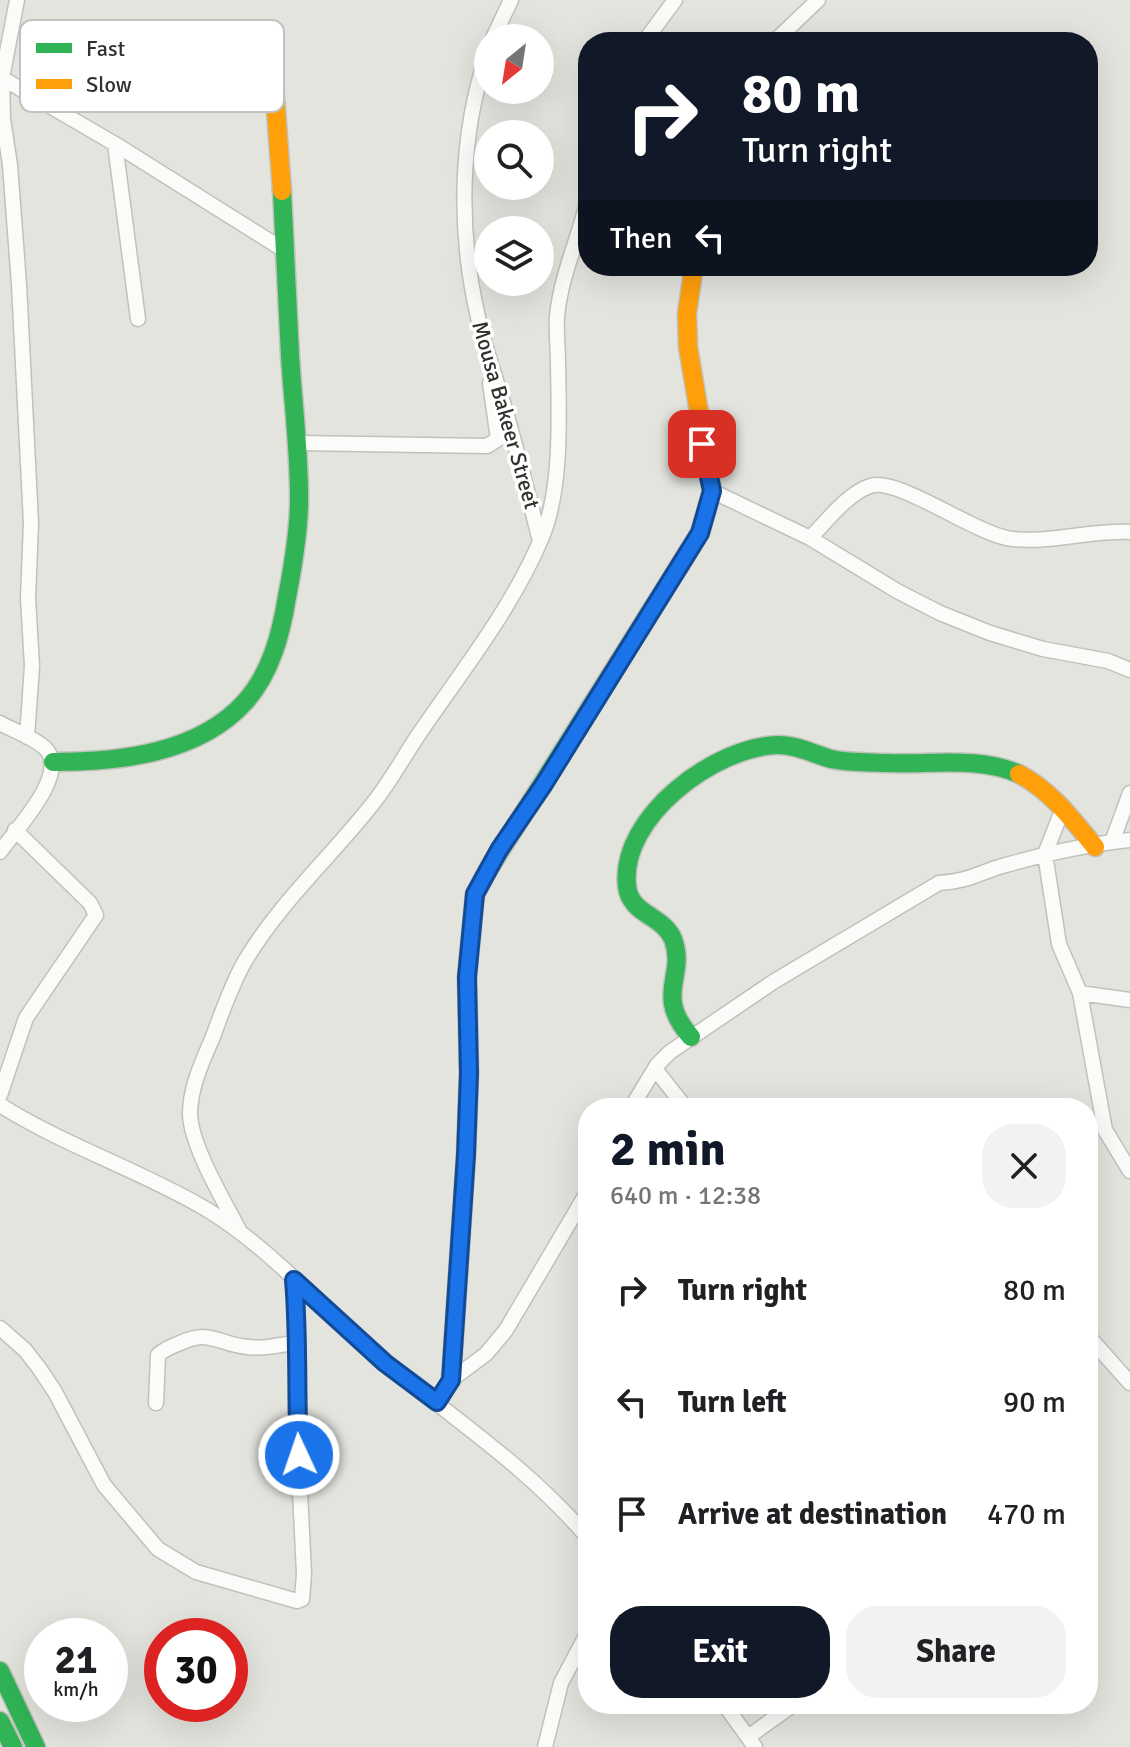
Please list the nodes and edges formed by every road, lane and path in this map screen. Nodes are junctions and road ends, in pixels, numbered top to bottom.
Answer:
1 (17, 0) edge
2 (511, 0) edge
3 (675, 0) edge
4 (818, 0) edge
5 (500, 24) edge
6 (651, 32) edge
7 (784, 32) edge
8 (1, 78) edge
9 (20, 89) edge
10 (474, 100) edge
11 (60, 112) edge
12 (276, 112) edge
13 (115, 144) junction
14 (578, 231) edge
15 (287, 252) junction
16 (693, 276) edge
17 (138, 319) dead end
18 (492, 367) junction
19 (298, 443) junction
20 (712, 491) junction
21 (1130, 532) edge
22 (810, 538) junction
23 (540, 541) junction
24 (1130, 670) edge
25 (0, 723) edge
26 (27, 737) junction
27 (53, 762) junction
28 (1130, 793) edge
29 (1063, 808) junction
30 (15, 830) junction
31 (1130, 840) edge
32 (1104, 844) junction
33 (0, 852) edge
34 (1045, 854) junction
35 (1080, 993) junction
36 (1130, 1000) edge
37 (691, 1037) junction
38 (655, 1069) junction
39 (0, 1095) edge
40 (637, 1098) edge
41 (678, 1098) edge
42 (0, 1105) edge
43 (1130, 1171) edge
44 (578, 1208) edge
45 (239, 1230) junction
46 (294, 1280) junction
47 (0, 1328) edge
48 (298, 1342) junction
49 (1098, 1347) edge
50 (451, 1380) junction
51 (1130, 1383) edge
52 (437, 1402) junction
53 (156, 1403) dead end
54 (578, 1528) edge
55 (578, 1651) edge
56 (0, 1671) edge
57 (731, 1714) edge
58 (783, 1714) edge
59 (0, 1721) edge
60 (752, 1742) edge
61 (13, 1747) edge
62 (36, 1747) edge
63 (545, 1747) edge

1 - 8 street
2 - 5 street
3 - 6 street
4 - 7 street
8 - 9 street
8 - 26 street
10 - 18 street, Mousa Bakeer Street
11 - 13 street
12 - 15 street
13 - 15 street
13 - 17 street
14 - 23 street
15 - 19 street
16 - 20 street
18 - 19 street
18 - 23 street, Mousa Bakeer Street
19 - 27 street
20 - 22 street
20 - 50 street
21 - 22 street
22 - 24 street
23 - 45 street
25 - 26 street
26 - 27 street
27 - 30 street
28 - 32 street
29 - 32 street
29 - 34 street
29 - 37 street
30 - 33 street
30 - 39 street
31 - 32 street
32 - 34 street
34 - 35 street
34 - 37 street
35 - 36 street
35 - 43 street
37 - 38 street
38 - 40 street
38 - 41 street
42 - 45 street
44 - 50 street
45 - 46 street
46 - 48 street
46 - 52 street
47 - 48 street
48 - 53 street
49 - 51 street
50 - 52 street
52 - 54 street
55 - 63 street
56 - 62 street
57 - 60 street
58 - 60 street
59 - 61 street

